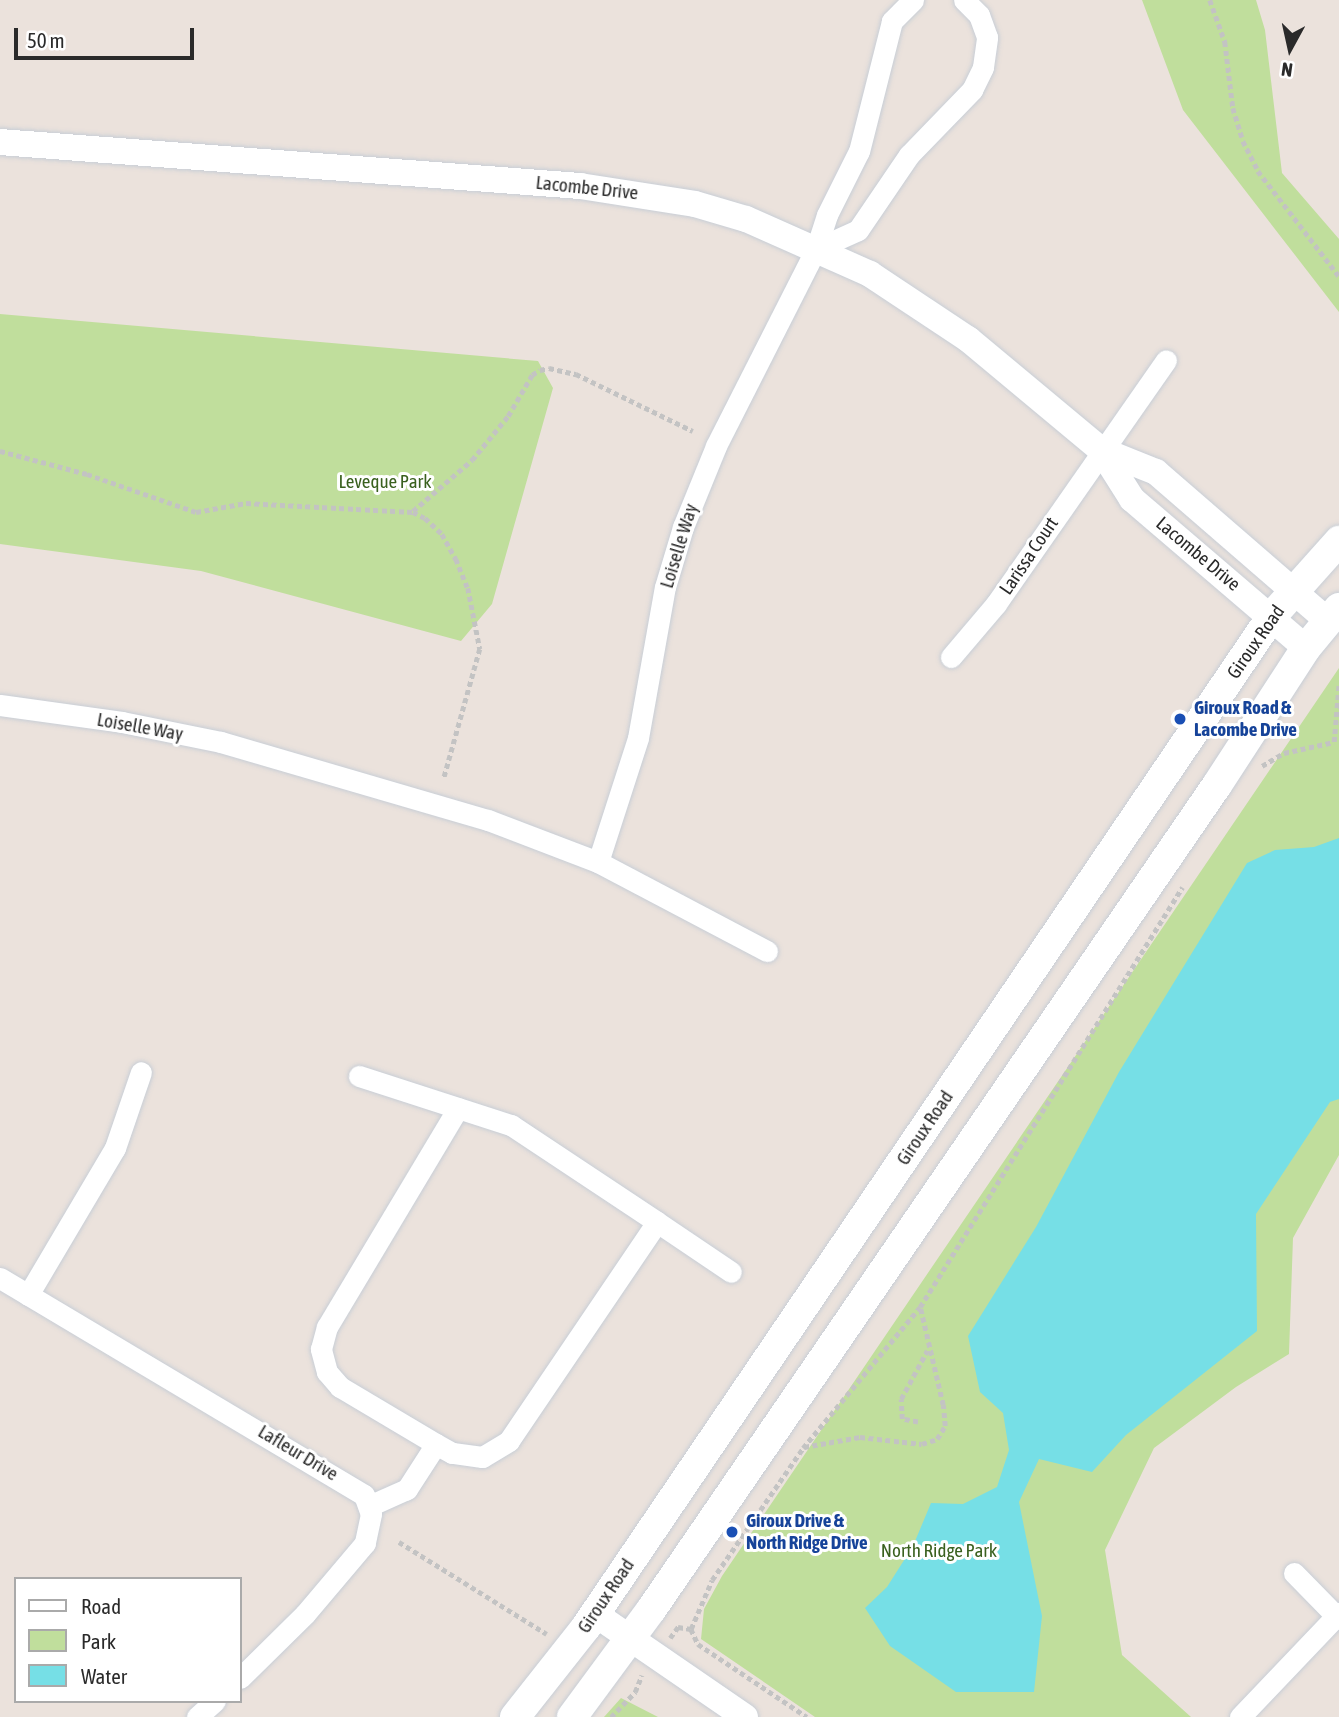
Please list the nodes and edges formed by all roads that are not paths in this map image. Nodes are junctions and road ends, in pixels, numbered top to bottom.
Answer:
1 (914, 0) edge
2 (964, 0) edge
3 (0, 142) edge
4 (816, 249) junction
5 (1166, 360) dead end
6 (1101, 450) junction
7 (1339, 541) edge
8 (1294, 589) junction
9 (1333, 614) edge
10 (1272, 616) junction
11 (1306, 648) junction
12 (951, 657) dead end
13 (0, 705) edge
14 (598, 862) junction
15 (767, 950) dead end
16 (141, 1072) dead end
17 (359, 1076) dead end
18 (458, 1108) junction
19 (657, 1222) junction
20 (731, 1272) dead end
21 (0, 1278) edge
22 (28, 1295) junction
23 (436, 1444) junction
24 (369, 1506) junction
25 (1294, 1573) dead end
26 (595, 1614) junction
27 (1338, 1616) edge
28 (630, 1638) junction
29 (242, 1676) edge
30 (213, 1703) edge
31 (197, 1717) edge
32 (515, 1717) edge
33 (572, 1717) edge
34 (746, 1717) edge
35 (1240, 1717) edge

1 - 4 street, Loiselle Way
2 - 4 street
3 - 4 street, Lacombe Drive
4 - 6 street, Lacombe Drive
4 - 14 street, Loiselle Way
5 - 6 street
6 - 8 street, Lacombe Drive
6 - 10 street, Lacombe Drive
6 - 12 street, Larissa Court
7 - 8 main road, Giroux Road
8 - 9 street, Lacombe Drive
8 - 10 main road, Giroux Road
9 - 11 main road
10 - 11 street, Lacombe Drive
10 - 26 main road, Giroux Road
11 - 28 main road
13 - 14 street, Loiselle Way
14 - 15 street, Loiselle Way
16 - 22 street
17 - 18 street
18 - 19 street
18 - 23 street
19 - 20 street
19 - 23 street
21 - 22 street, Lafleur Drive
22 - 24 street, Lafleur Drive
23 - 24 street
24 - 29 street
25 - 27 street
26 - 28 street
26 - 32 main road, Giroux Road
27 - 35 street
28 - 33 main road
28 - 34 street
30 - 31 street

